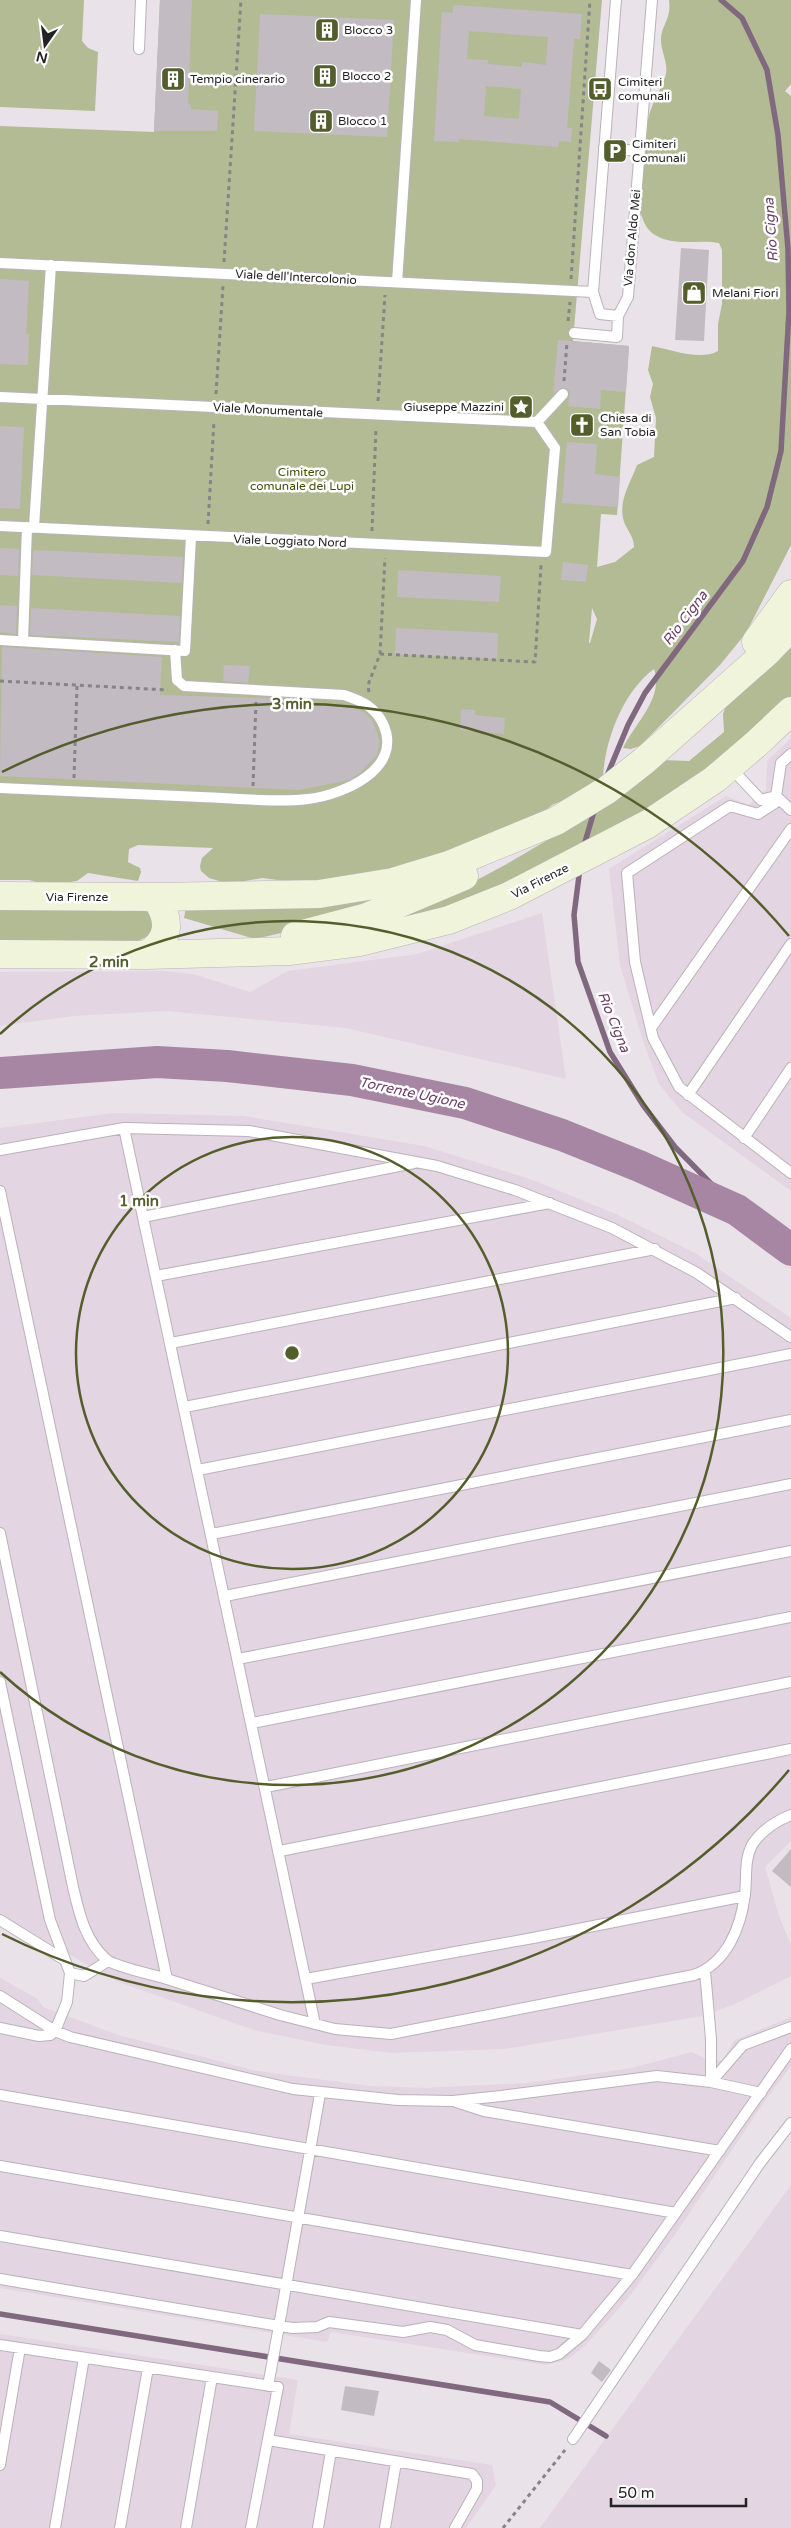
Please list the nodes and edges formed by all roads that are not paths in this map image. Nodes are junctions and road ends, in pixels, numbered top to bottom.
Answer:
1 (142, 0) edge
2 (416, 0) edge
3 (616, 0) edge
4 (652, 0) edge
5 (139, 49) dead end
6 (604, 148) junction
7 (640, 151) junction
8 (0, 262) edge
9 (51, 265) junction
10 (397, 282) junction
11 (593, 292) junction
12 (618, 316) junction
13 (571, 333) road end
14 (563, 394) road end
15 (0, 397) edge
16 (44, 399) junction
17 (537, 422) junction
18 (0, 526) edge
19 (31, 527) junction
20 (191, 536) junction
21 (791, 594) edge
22 (791, 627) edge
23 (0, 640) edge
24 (23, 641) junction
25 (175, 650) junction
26 (722, 690) junction
27 (791, 711) edge
28 (791, 754) edge
29 (730, 767) junction
30 (0, 788) edge
31 (776, 796) junction
32 (791, 810) edge
33 (565, 816) junction
34 (791, 829) edge
35 (0, 896) edge
36 (155, 897) junction
37 (791, 944) edge
38 (246, 951) junction
39 (0, 954) edge
40 (146, 955) junction
41 (650, 1028) junction
42 (791, 1068) edge
43 (688, 1095) junction
44 (124, 1128) junction
45 (744, 1138) junction
46 (0, 1150) edge
47 (420, 1162) junction
48 (791, 1173) edge
49 (0, 1191) edge
50 (551, 1203) junction
51 (143, 1217) junction
52 (0, 1239) edge
53 (12, 1248) junction
54 (655, 1249) junction
55 (156, 1276) junction
56 (736, 1298) junction
57 (791, 1337) edge
58 (171, 1343) junction
59 (791, 1354) edge
60 (185, 1407) junction
61 (791, 1420) edge
62 (198, 1470) junction
63 (791, 1484) edge
64 (0, 1534) edge
65 (212, 1534) junction
66 (791, 1551) edge
67 (225, 1596) junction
68 (791, 1617) edge
69 (238, 1660) junction
70 (0, 1682) edge
71 (791, 1682) edge
72 (252, 1723) junction
73 (791, 1749) edge
74 (266, 1787) junction
75 (791, 1815) edge
76 (280, 1850) junction
77 (744, 1896) junction
78 (0, 1920) edge
79 (63, 1959) junction
80 (108, 1961) junction
81 (705, 1970) junction
82 (70, 1972) junction
83 (167, 1979) junction
84 (306, 1979) junction
85 (0, 1996) edge
86 (315, 2024) junction
87 (791, 2027) edge
88 (0, 2028) edge
89 (55, 2031) junction
90 (791, 2049) edge
91 (712, 2082) junction
92 (760, 2093) junction
93 (320, 2094) junction
94 (0, 2095) edge
95 (453, 2100) junction
96 (791, 2123) edge
97 (311, 2151) junction
98 (720, 2151) junction
99 (0, 2166) edge
100 (676, 2213) junction
101 (299, 2218) junction
102 (0, 2236) edge
103 (632, 2275) junction
104 (0, 2279) edge
105 (287, 2285) junction
106 (279, 2326) junction
107 (582, 2335) junction
108 (0, 2345) edge
109 (20, 2348) junction
110 (84, 2358) junction
111 (148, 2368) junction
112 (212, 2377) junction
113 (268, 2386) junction
114 (573, 2439) road end
115 (268, 2440) junction
116 (331, 2451) junction
117 (396, 2462) junction
118 (0, 2465) edge
119 (55, 2528) edge
120 (120, 2528) edge
121 (186, 2528) edge
122 (251, 2528) edge
123 (318, 2528) edge
124 (385, 2528) edge
125 (455, 2528) edge

1 - 5 lane
2 - 10 lane
3 - 6 lane
4 - 7 lane, Via don Aldo Mei
6 - 7 lane
6 - 11 lane
7 - 12 lane, Via don Aldo Mei
8 - 9 lane, Viale dell'Intercolonio
9 - 10 lane, Viale dell'Intercolonio
9 - 16 lane
10 - 11 lane, Viale dell'Intercolonio
11 - 12 lane
12 - 13 lane, Via don Aldo Mei
14 - 17 lane
15 - 16 lane, Viale Monumentale
16 - 17 lane, Viale Monumentale
16 - 19 lane
17 - 20 lane, Viale Loggiato Nord
18 - 19 lane, Viale Loggiato Nord
19 - 20 lane, Viale Loggiato Nord
19 - 24 lane
20 - 25 lane
21 - 26 main road, Via Firenze
22 - 26 main road, Via Firenze
23 - 24 lane
24 - 25 lane
25 - 30 lane
26 - 33 main road, Via Firenze
27 - 29 main road, Via Firenze
28 - 31 lane
29 - 31 lane
29 - 38 main road, Via Firenze
31 - 32 lane
31 - 41 lane
33 - 36 main road, Via Firenze
33 - 38 main road, Via Firenze
34 - 41 lane
35 - 36 main road, Via Firenze
36 - 40 main road
37 - 43 lane
38 - 40 main road, Via Firenze
39 - 40 main road, Via Firenze
41 - 43 lane
42 - 45 lane
43 - 45 lane
44 - 46 lane
44 - 47 lane
44 - 51 lane
45 - 48 lane
47 - 50 lane
47 - 51 lane
49 - 53 lane
50 - 54 lane
50 - 55 lane
51 - 55 lane
52 - 53 lane
53 - 83 lane
54 - 56 lane
54 - 58 lane
55 - 58 lane
56 - 57 lane
56 - 60 lane
58 - 60 lane
59 - 62 lane
60 - 62 lane
61 - 65 lane
62 - 65 lane
63 - 67 lane
64 - 80 lane
65 - 67 lane
66 - 69 lane
67 - 69 lane
68 - 72 lane
69 - 72 lane
70 - 79 lane
71 - 74 lane
72 - 74 lane
73 - 76 lane
74 - 76 lane
75 - 77 lane
76 - 84 lane
77 - 81 lane
77 - 84 lane
78 - 79 lane
79 - 82 lane
80 - 82 lane
80 - 83 lane
81 - 86 lane
81 - 91 lane
82 - 89 lane
83 - 86 lane
84 - 86 lane
85 - 89 lane
87 - 91 lane
88 - 89 lane
89 - 93 lane
90 - 92 lane
91 - 92 lane
91 - 95 lane
92 - 98 lane
93 - 95 lane
93 - 97 lane
94 - 97 lane
95 - 98 lane
96 - 114 lane
97 - 100 lane
97 - 101 lane
98 - 100 lane
99 - 101 lane
100 - 103 lane
101 - 103 lane
101 - 105 lane
102 - 105 lane
103 - 107 lane
104 - 106 lane
105 - 106 lane
105 - 107 lane
106 - 107 lane
106 - 113 lane
108 - 109 lane
109 - 110 lane
109 - 118 lane
110 - 111 lane
110 - 119 lane
111 - 112 lane
111 - 120 lane
112 - 113 lane
112 - 121 lane
113 - 115 lane
115 - 116 lane
115 - 122 lane
116 - 117 lane
116 - 123 lane
117 - 124 lane
117 - 125 lane

